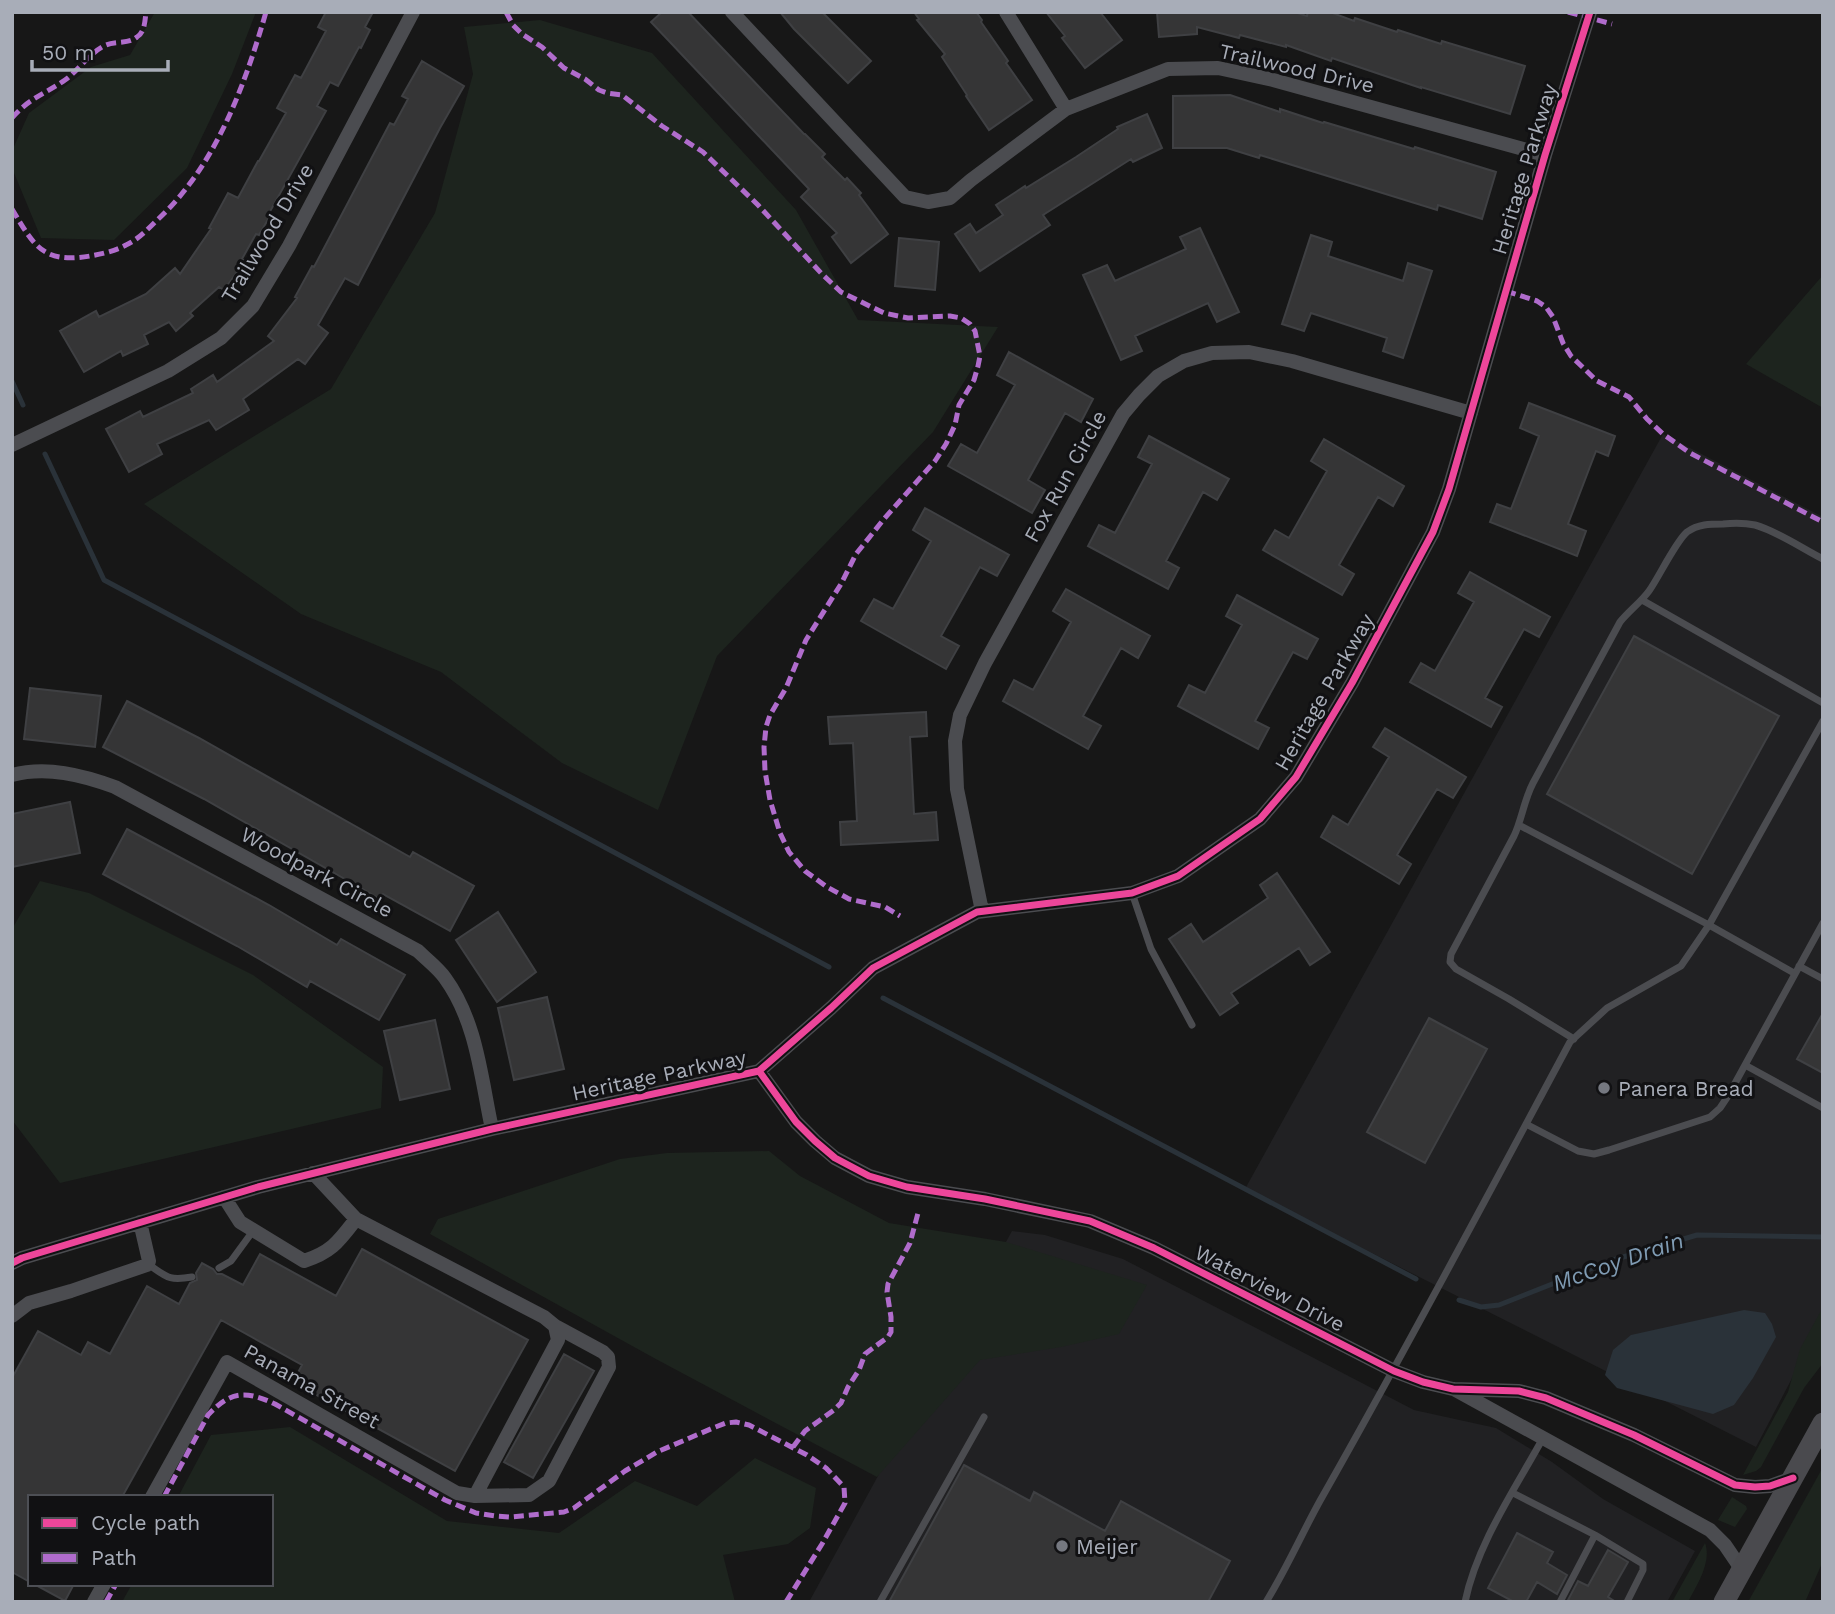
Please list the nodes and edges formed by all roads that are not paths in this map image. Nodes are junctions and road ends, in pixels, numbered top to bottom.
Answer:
1 (414, 12) edge
2 (732, 12) edge
3 (1006, 12) edge
4 (1590, 12) edge
5 (1066, 109) junction
6 (1545, 155) junction
7 (1471, 413) junction
8 (12, 444) edge
9 (1823, 559) edge
10 (1642, 600) junction
11 (1823, 703) edge
12 (1823, 721) edge
13 (12, 775) edge
14 (1519, 825) junction
15 (1132, 893) junction
16 (982, 911) junction
17 (1823, 923) edge
18 (1709, 925) junction
19 (1799, 966) junction
20 (1794, 973) junction
21 (1823, 979) edge
22 (1192, 1024) dead end
23 (1574, 1039) junction
24 (1745, 1065) junction
25 (759, 1072) junction
26 (1823, 1108) edge
27 (1526, 1124) junction
28 (492, 1129) junction
29 (313, 1173) junction
30 (224, 1197) junction
31 (356, 1219) junction
32 (140, 1222) junction
33 (253, 1231) junction
34 (12, 1263) edge
35 (148, 1264) junction
36 (219, 1268) dead end
37 (192, 1277) dead end
38 (12, 1316) edge
39 (555, 1326) junction
40 (1394, 1371) junction
41 (1452, 1389) junction
42 (984, 1418) dead end
43 (1823, 1423) edge
44 (1543, 1438) junction
45 (1793, 1478) junction
46 (1513, 1493) junction
47 (153, 1495) edge
48 (475, 1496) junction
49 (1595, 1535) junction
50 (1742, 1570) junction
51 (103, 1586) edge
52 (94, 1602) edge
53 (880, 1602) edge
54 (1266, 1602) edge
55 (1465, 1602) edge
56 (1560, 1602) edge
57 (1627, 1602) edge
58 (1724, 1602) edge

1 - 8 street, Trailwood Drive
2 - 5 street, Trailwood Drive
3 - 5 street
4 - 6 street, Heritage Parkway
5 - 6 street, Trailwood Drive
6 - 7 street, Heritage Parkway
7 - 15 street, Heritage Parkway
7 - 16 street, Fox Run Circle
9 - 10 lane
10 - 11 lane
10 - 14 lane
12 - 18 lane
13 - 28 street, Woodpark Circle
14 - 18 lane
14 - 23 lane
15 - 16 street, Heritage Parkway
15 - 22 lane
16 - 25 street, Heritage Parkway
17 - 19 lane
18 - 20 lane
18 - 23 lane
19 - 20 lane
19 - 21 lane
20 - 24 lane
23 - 27 lane
24 - 26 lane
24 - 27 lane
25 - 28 street, Heritage Parkway
25 - 40 street, Waterview Drive
27 - 40 lane
28 - 29 street, Heritage Parkway
29 - 30 street, Heritage Parkway
29 - 31 street, Panama Street
30 - 32 street, Heritage Parkway
30 - 33 street
31 - 33 street
31 - 39 street, Panama Street
32 - 34 street, Heritage Parkway
32 - 35 street
33 - 36 lane
35 - 37 lane
35 - 38 street
39 - 48 street
39 - 48 street, Panama Street
40 - 41 street, Waterview Drive
40 - 54 lane
41 - 44 street, Waterview Drive
41 - 45 street, Waterview Drive
42 - 53 lane
43 - 45 main road
44 - 46 lane
44 - 50 street, Waterview Drive
45 - 50 main road
46 - 49 lane
46 - 55 lane
47 - 48 street, Panama Street
49 - 56 lane
49 - 57 lane
50 - 58 main road
51 - 52 street

